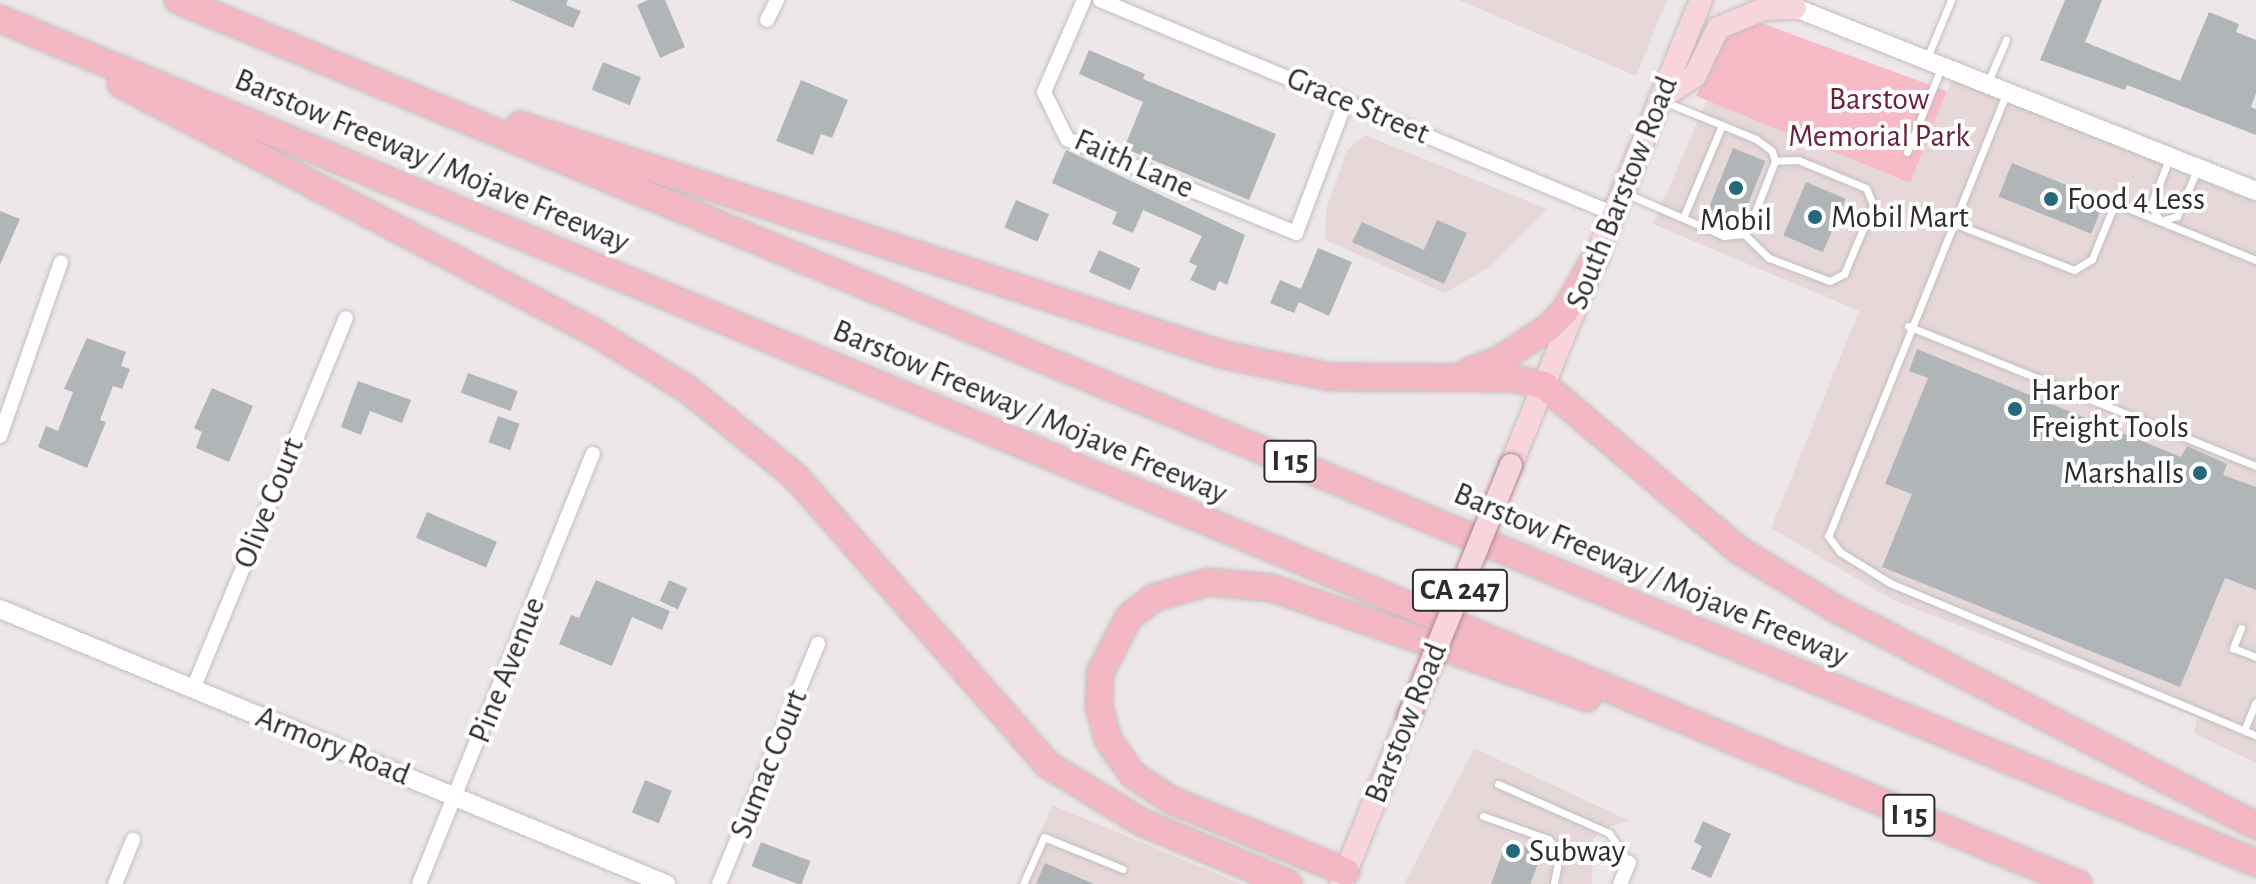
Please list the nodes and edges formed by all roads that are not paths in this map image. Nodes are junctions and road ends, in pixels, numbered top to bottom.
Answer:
1 (178, 0) edge
2 (777, 0) edge
3 (1084, 0) edge
4 (1100, 0) edge
5 (1701, 0) edge
6 (1951, 0) edge
7 (1781, 2) edge
8 (0, 19) edge
9 (767, 20) dead end
10 (2006, 40) dead end
11 (89, 54) junction
12 (323, 60) junction
13 (1934, 63) junction
14 (1987, 84) junction
15 (2006, 92) junction
16 (1660, 99) junction
17 (1346, 101) junction
18 (1722, 125) junction
19 (1907, 152) dead end
20 (2170, 157) junction
21 (1775, 161) junction
22 (2198, 168) junction
23 (2256, 191) edge
24 (1623, 192) junction
25 (1614, 214) junction
26 (1683, 218) junction
27 (2160, 221) junction
28 (1953, 223) junction
29 (1744, 234) junction
30 (1597, 255) junction
31 (2256, 260) edge
32 (61, 262) dead end
33 (346, 318) dead end
34 (1908, 326) junction
35 (1441, 378) junction
36 (1544, 385) junction
37 (0, 436) edge
38 (593, 454) dead end
39 (2256, 466) edge
40 (0, 609) edge
41 (2241, 628) dead end
42 (818, 644) dead end
43 (2256, 657) edge
44 (193, 689) junction
45 (2256, 702) edge
46 (2244, 730) junction
47 (2256, 735) edge
48 (1740, 746) junction
49 (1498, 784) dead end
50 (456, 797) junction
51 (1483, 816) dead end
52 (2256, 826) edge
53 (133, 840) dead end
54 (1629, 863) joint
55 (2256, 863) edge
56 (1123, 869) dead end
57 (1344, 878) edge
58 (115, 884) edge
59 (419, 884) edge
60 (666, 884) edge
61 (719, 884) edge
62 (1023, 884) edge
63 (1289, 884) edge
64 (1554, 884) edge
65 (1620, 884) edge
66 (2078, 884) edge

1 - 12 highway, Barstow Freeway / Mojave Freeway / I 15
2 - 9 street
3 - 17 street, Faith Lane
4 - 17 street, Grace Street
5 - 16 main road, South Barstow Road
6 - 13 lane
7 - 13 street
7 - 16 main road
8 - 11 highway, Barstow Freeway / Mojave Freeway / I 15
10 - 14 lane
11 - 48 highway, Barstow Freeway / Mojave Freeway / I 15
11 - 63 highway
12 - 35 highway
12 - 55 highway, Barstow Freeway / Mojave Freeway / I 15
13 - 14 street
13 - 19 lane
14 - 15 street
15 - 20 street
15 - 28 lane
16 - 18 lane
16 - 24 main road, South Barstow Road
17 - 25 street, Grace Street
18 - 21 lane
18 - 26 lane
20 - 22 street
20 - 27 lane
21 - 29 lane
21 - 29 lane
22 - 23 street
22 - 27 lane
24 - 25 main road, South Barstow Road
24 - 26 lane
25 - 30 main road, South Barstow Road
26 - 29 lane
27 - 28 lane
27 - 31 lane
28 - 34 lane
30 - 35 highway
30 - 36 main road, South Barstow Road
32 - 37 street
33 - 44 street, Olive Court
34 - 39 lane
34 - 46 lane
35 - 36 highway
36 - 52 highway
36 - 57 main road, Barstow Road / CA 247, bridge
38 - 50 street, Pine Avenue
40 - 44 street, Armory Road
41 - 43 lane
42 - 61 street, Sumac Court
44 - 50 street, Armory Road
45 - 46 lane
46 - 47 lane
48 - 57 highway
48 - 66 highway, Barstow Freeway / Mojave Freeway / I 15
49 - 54 lane
50 - 59 street, Pine Avenue
50 - 60 street, Armory Road
51 - 64 lane
53 - 58 street
54 - 65 street
56 - 62 lane

